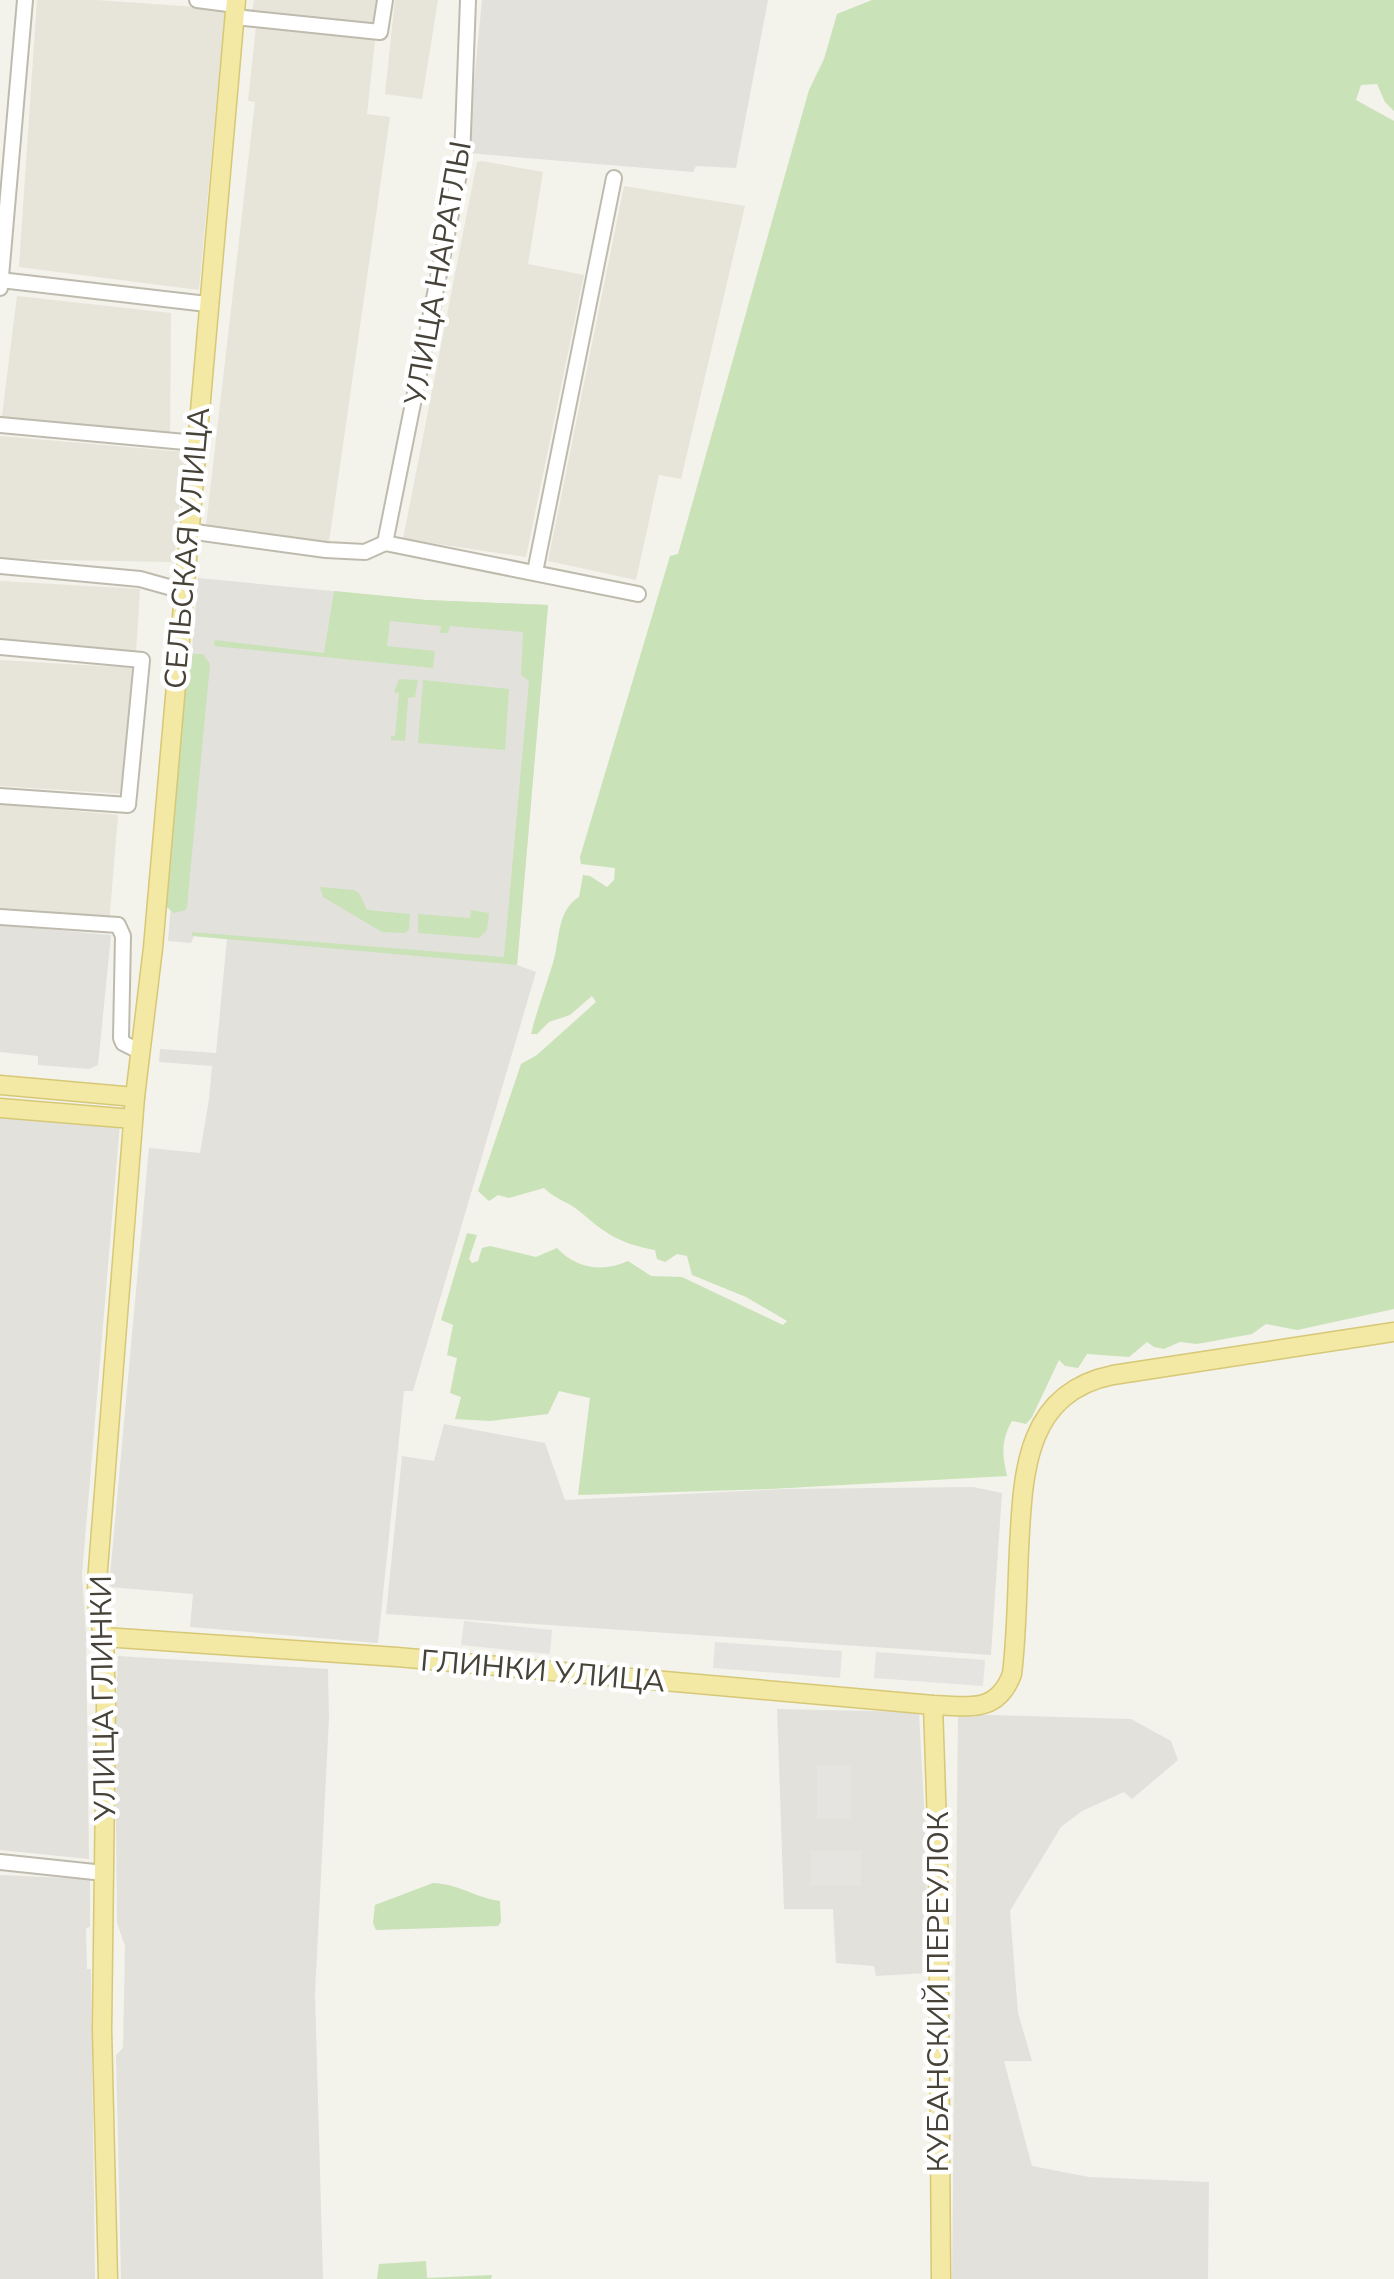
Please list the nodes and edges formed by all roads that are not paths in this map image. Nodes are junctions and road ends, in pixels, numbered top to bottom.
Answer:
1 (24, 0) edge
2 (198, 0) edge
3 (385, 0) edge
4 (468, 0) edge
5 (236, 7) edge
6 (614, 178) dead end
7 (0, 280) edge
8 (0, 288) edge
9 (207, 304) junction
10 (0, 426) edge
11 (196, 443) junction
12 (188, 531) junction
13 (385, 543) junction
14 (0, 566) edge
15 (535, 572) junction
16 (183, 591) junction
17 (638, 594) dead end
18 (0, 648) edge
19 (0, 796) edge
20 (0, 917) edge
21 (141, 1052) junction
22 (0, 1085) edge
23 (135, 1097) junction
24 (0, 1108) edge
25 (134, 1119) junction
26 (1394, 1332) edge
27 (104, 1637) junction
28 (933, 1705) junction
29 (0, 1862) edge
30 (104, 1874) junction
31 (108, 2279) edge
32 (941, 2279) edge

1 - 7 street
2 - 5 street
3 - 5 street
4 - 13 street, УЛИЦА НАРАТЛЫ
5 - 9 main road, СЕЛЬСКАЯ УЛИЦА
6 - 15 street
7 - 8 street
7 - 9 street
9 - 11 main road, СЕЛЬСКАЯ УЛИЦА
10 - 11 street
11 - 12 main road, СЕЛЬСКАЯ УЛИЦА
12 - 13 street
12 - 16 main road, СЕЛЬСКАЯ УЛИЦА
13 - 15 street
14 - 16 street
15 - 17 street
16 - 21 main road, СЕЛЬСКАЯ УЛИЦА
18 - 19 street
20 - 21 street
21 - 23 main road, СЕЛЬСКАЯ УЛИЦА
22 - 23 main road
23 - 25 main road, УЛИЦА ГЛИНКИ
24 - 25 main road
25 - 27 main road, УЛИЦА ГЛИНКИ
26 - 28 main road, ГЛИНКИ УЛИЦА
27 - 28 main road, ГЛИНКИ УЛИЦА
27 - 30 main road, УЛИЦА ГЛИНКИ
28 - 32 main road, КУБАНСКИЙ ПЕРЕУЛОК
29 - 30 street
30 - 31 main road, УЛИЦА ГЛИНКИ

